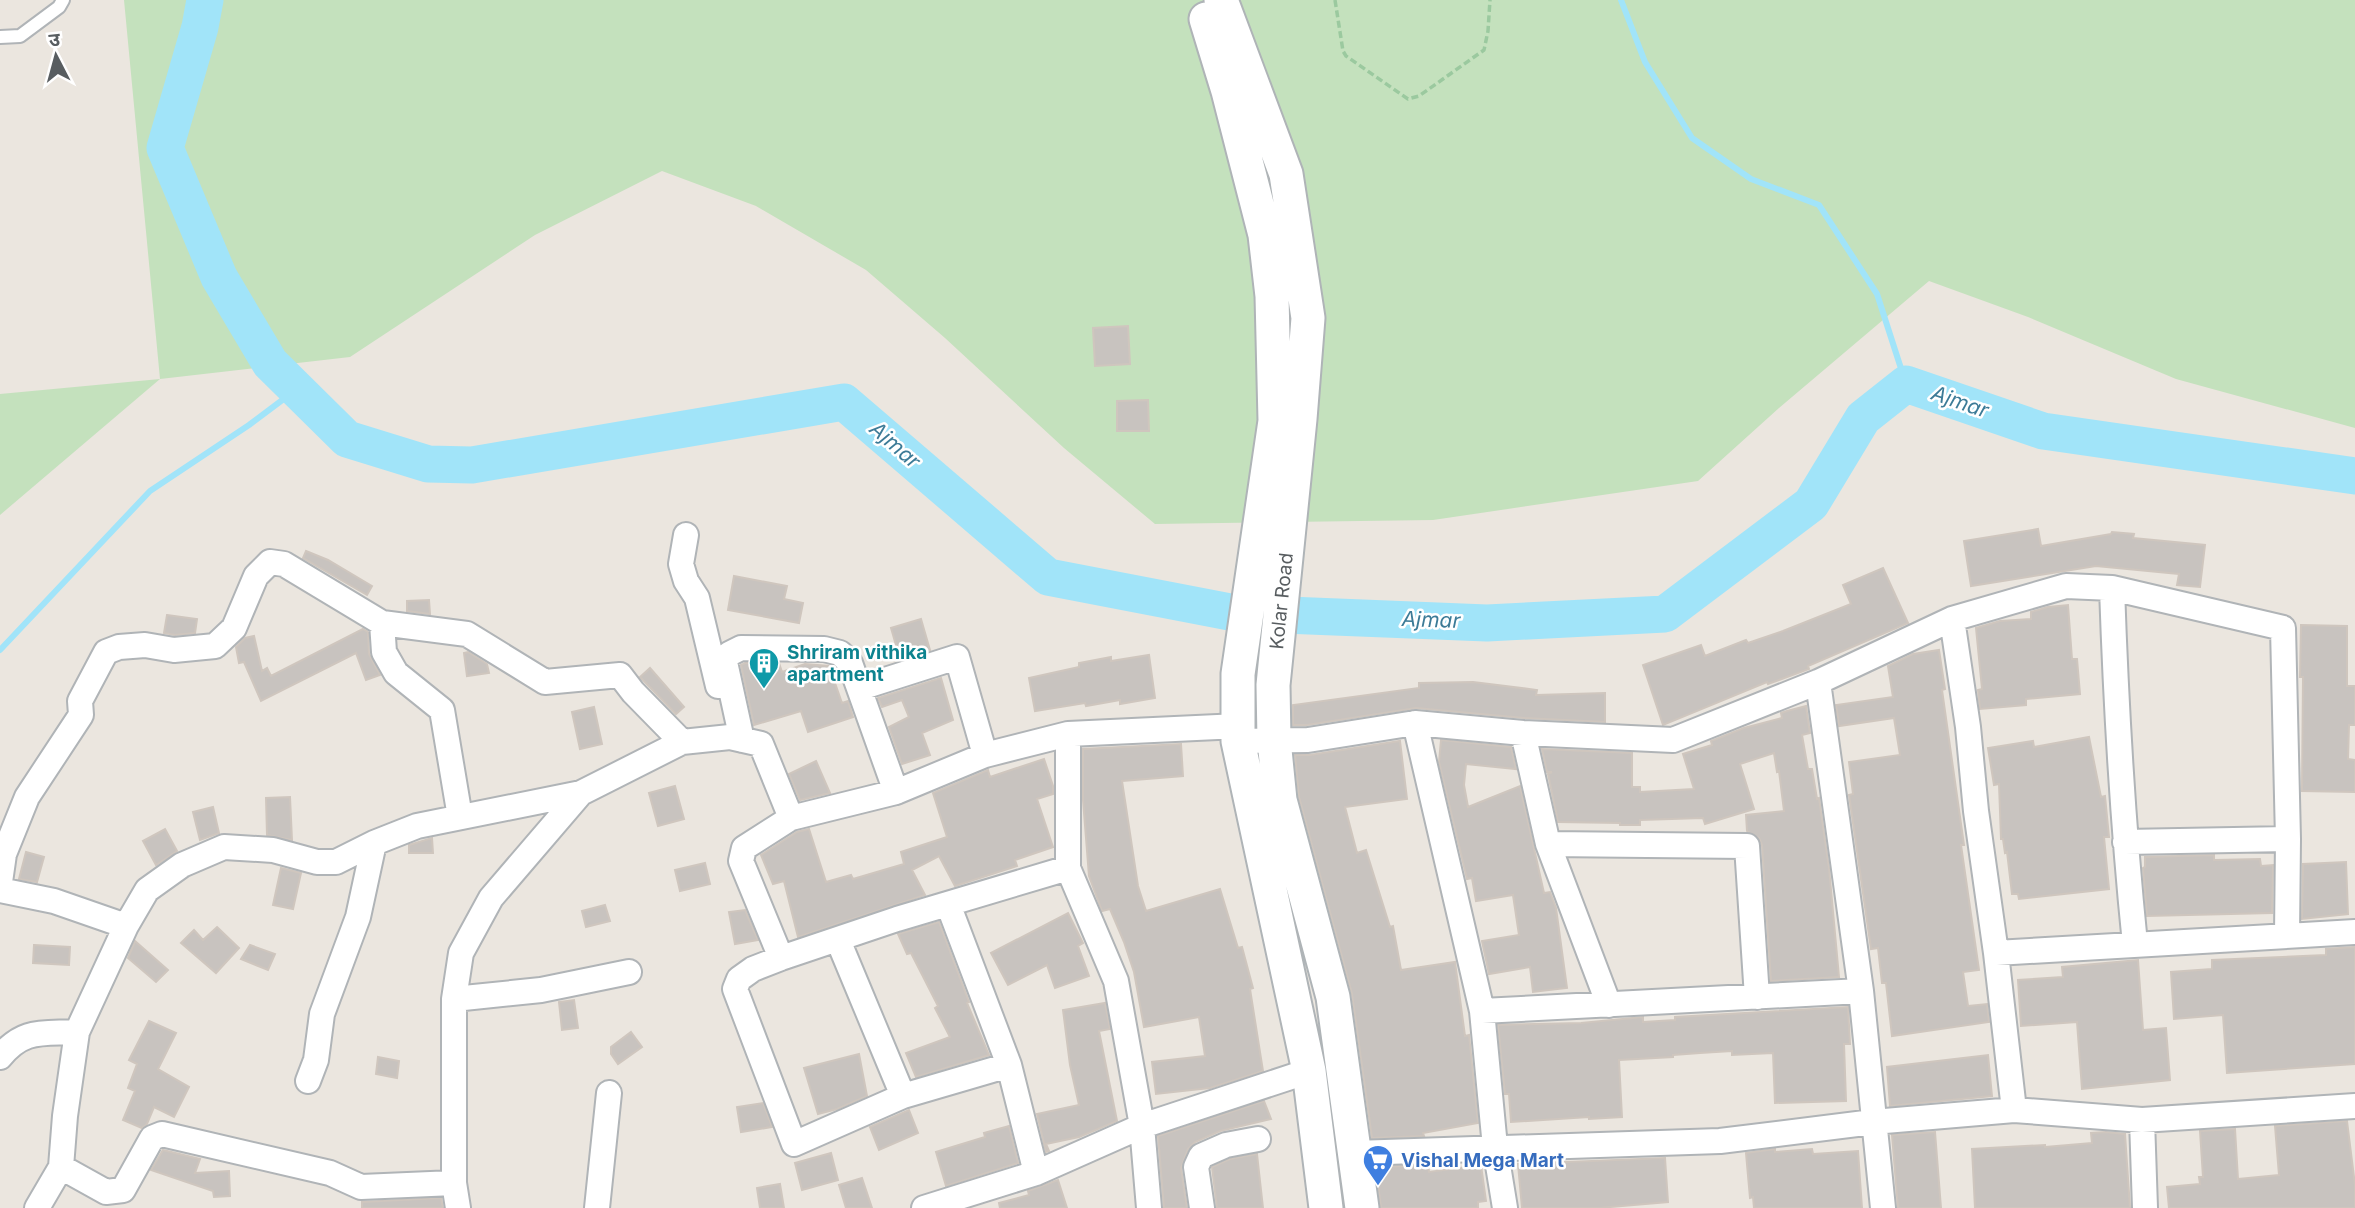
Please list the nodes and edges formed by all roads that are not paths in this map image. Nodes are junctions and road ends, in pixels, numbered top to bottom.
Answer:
1 (64, 0) edge
2 (1199, 0) edge
3 (1221, 0) edge
4 (0, 37) edge
5 (1288, 420) junction
6 (686, 535) dead end
7 (2112, 588) junction
8 (1952, 619) junction
9 (382, 623) junction
10 (1818, 682) junction
11 (860, 688) junction
12 (1415, 723) junction
13 (1523, 733) junction
14 (1068, 734) junction
15 (1238, 734) junction
16 (736, 739) junction
17 (1274, 740) junction
18 (682, 742) junction
19 (985, 755) junction
20 (896, 792) junction
21 (581, 793) junction
22 (460, 817) junction
23 (791, 818) junction
24 (2288, 839) junction
25 (2125, 842) junction
26 (374, 843) junction
27 (1548, 844) junction
28 (1068, 868) junction
29 (0, 882) edge
30 (0, 890) edge
31 (948, 904) junction
32 (126, 926) junction
33 (2355, 932) edge
34 (2287, 934) junction
35 (838, 940) junction
36 (2136, 944) junction
37 (1996, 953) junction
38 (781, 958) junction
39 (629, 972) dead end
40 (1861, 991) junction
41 (1757, 997) junction
42 (454, 999) junction
43 (1609, 1005) junction
44 (1482, 1011) junction
45 (77, 1032) junction
46 (0, 1057) edge
47 (1009, 1065) junction
48 (1309, 1071) junction
49 (307, 1081) dead end
50 (609, 1093) dead end
51 (903, 1096) junction
52 (2355, 1106) edge
53 (2014, 1110) junction
54 (2142, 1119) junction
55 (1873, 1122) junction
56 (1142, 1126) junction
57 (1258, 1139) dead end
58 (1495, 1147) junction
59 (1355, 1153) junction
60 (61, 1167) junction
61 (1036, 1173) junction
62 (454, 1183) junction
63 (37, 1208) edge
64 (458, 1208) edge
65 (597, 1208) edge
66 (924, 1208) edge
67 (1149, 1208) edge
68 (1202, 1208) edge
69 (1326, 1208) edge
70 (1362, 1208) edge
71 (1505, 1208) edge
72 (1882, 1208) edge
73 (2145, 1208) edge

1 - 4 lane
2 - 5 main road, Kolar Road
3 - 5 main road, Kolar Road
5 - 15 main road, Kolar Road
5 - 17 main road, Kolar Road
6 - 16 street
7 - 8 street
7 - 24 street
7 - 25 street
8 - 10 street
8 - 37 street
9 - 18 street
9 - 22 street
9 - 29 street
10 - 13 street
10 - 40 street
11 - 16 street
11 - 19 street
11 - 20 street
12 - 13 street
12 - 17 street
12 - 44 street
13 - 27 street
14 - 15 street
14 - 19 street
14 - 28 street
15 - 17 street
15 - 48 main road, Kolar Road
16 - 18 street
16 - 23 street
17 - 59 main road, Kolar Road
18 - 21 street
19 - 20 street
20 - 23 street
21 - 22 street
21 - 42 street
22 - 26 street
23 - 38 street
24 - 25 street
24 - 34 street
25 - 36 street
26 - 32 street
26 - 49 street
27 - 41 street
27 - 43 street
28 - 31 street
28 - 56 street
30 - 32 street
31 - 35 street
31 - 47 street
32 - 45 street
33 - 34 street
34 - 36 street
35 - 38 street
35 - 51 street
36 - 37 street
37 - 53 street
38 - 51 street
39 - 42 street
40 - 41 street
40 - 55 street
41 - 43 street
42 - 62 street
43 - 44 street
44 - 58 street
45 - 46 street
45 - 60 street
47 - 51 street
47 - 61 street
48 - 56 street
48 - 69 main road, Kolar Road
50 - 65 street
52 - 54 street
53 - 54 street
53 - 55 street
54 - 73 street
55 - 58 street
55 - 72 street
56 - 61 street
56 - 67 street
57 - 68 street
58 - 59 street
58 - 71 street
59 - 70 main road, Kolar Road
60 - 62 street
60 - 63 street
61 - 66 street
62 - 64 street

